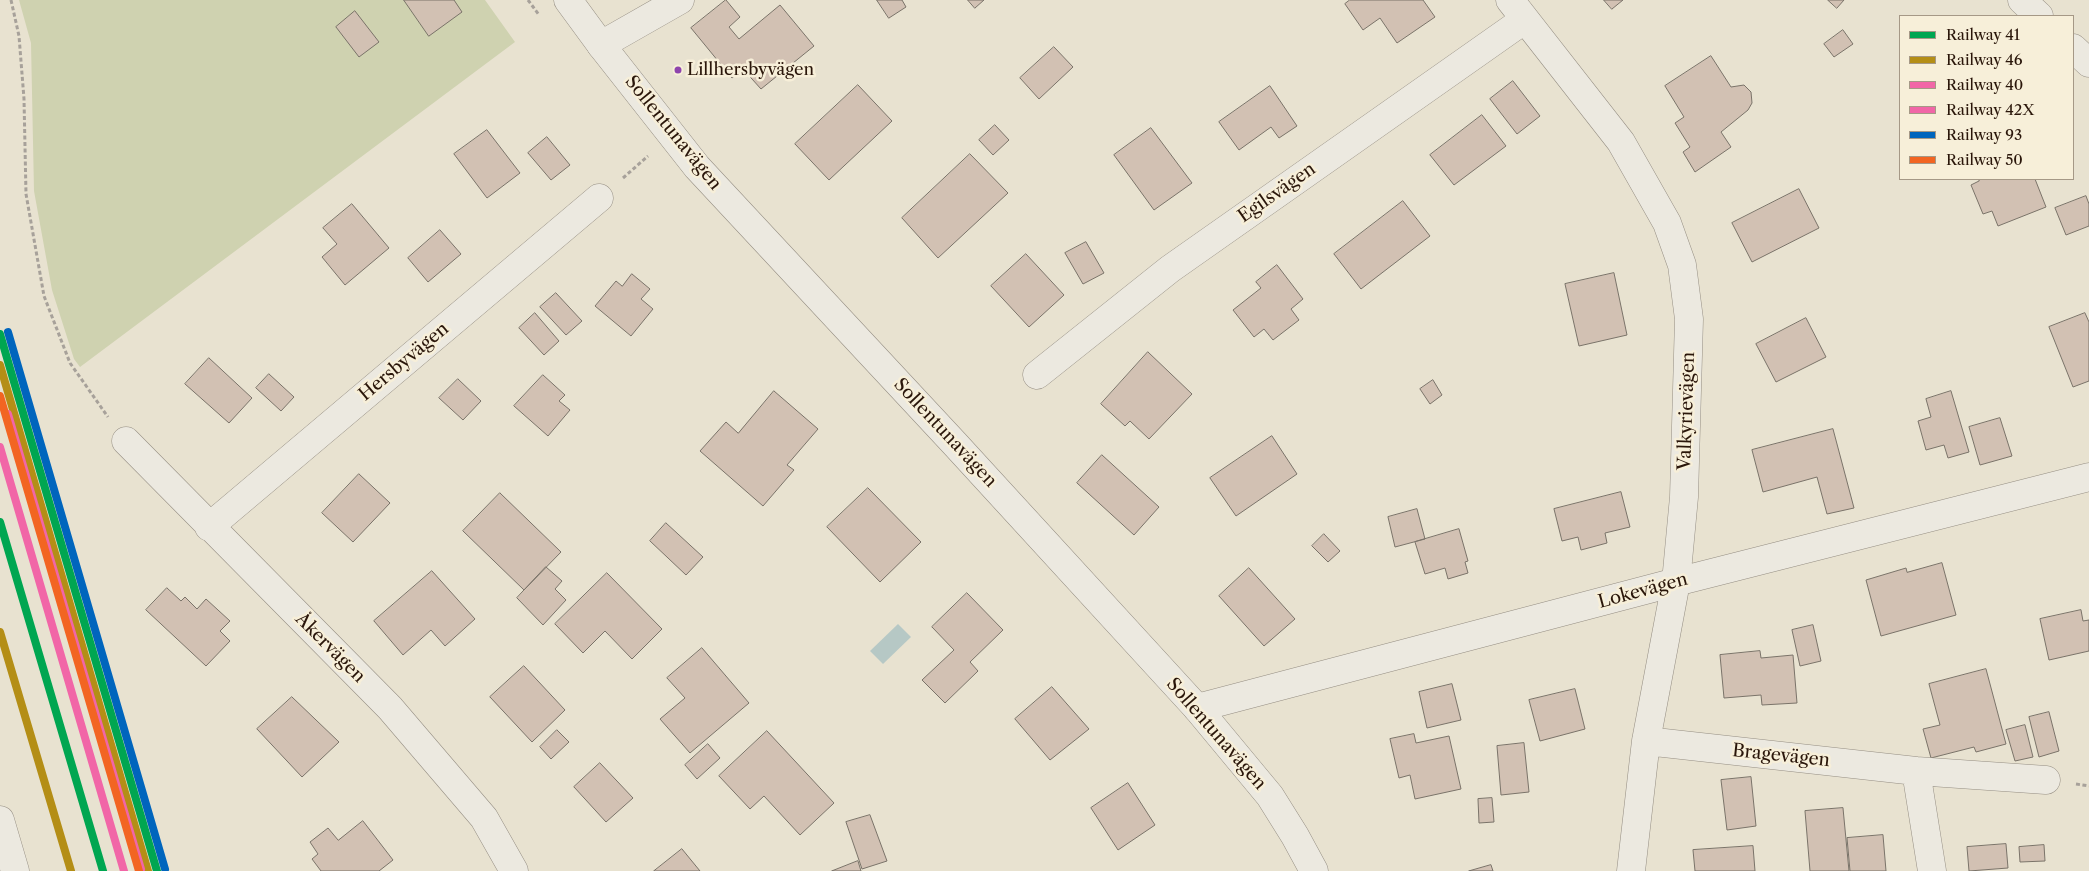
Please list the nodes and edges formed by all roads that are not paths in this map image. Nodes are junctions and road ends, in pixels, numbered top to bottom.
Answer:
1 (568, 0) edge
2 (680, 0) edge
3 (2022, 0) edge
4 (1517, 10) edge
5 (2038, 15) edge
6 (601, 45) junction
7 (2074, 49) edge
8 (2089, 63) edge
9 (599, 198) road end
10 (1037, 375) dead end
11 (126, 442) road end
12 (2089, 477) edge
13 (209, 527) junction
14 (1676, 582) junction
15 (1197, 708) junction
16 (1646, 741) junction
17 (1916, 771) junction
18 (2046, 780) dead end
19 (0, 820) edge
20 (15, 871) edge
21 (514, 871) edge
22 (1314, 871) edge
23 (1630, 871) edge
24 (1932, 871) edge

1 - 6 street, Sollentunavägen
2 - 6 street
3 - 5 street
4 - 10 street, Egilsvägen
4 - 14 street, Valkyrievägen
6 - 15 street, Sollentunavägen
7 - 8 street
9 - 13 street, Hersbyvägen
11 - 13 street, Åkervägen
12 - 14 street, Lokevägen
13 - 21 street, Åkervägen
14 - 15 street, Lokevägen
14 - 16 street, Valkyrievägen
15 - 22 street, Sollentunavägen
16 - 17 street, Bragevägen
16 - 23 street, Valkyrievägen
17 - 18 street, Bragevägen
17 - 24 street
19 - 20 street

